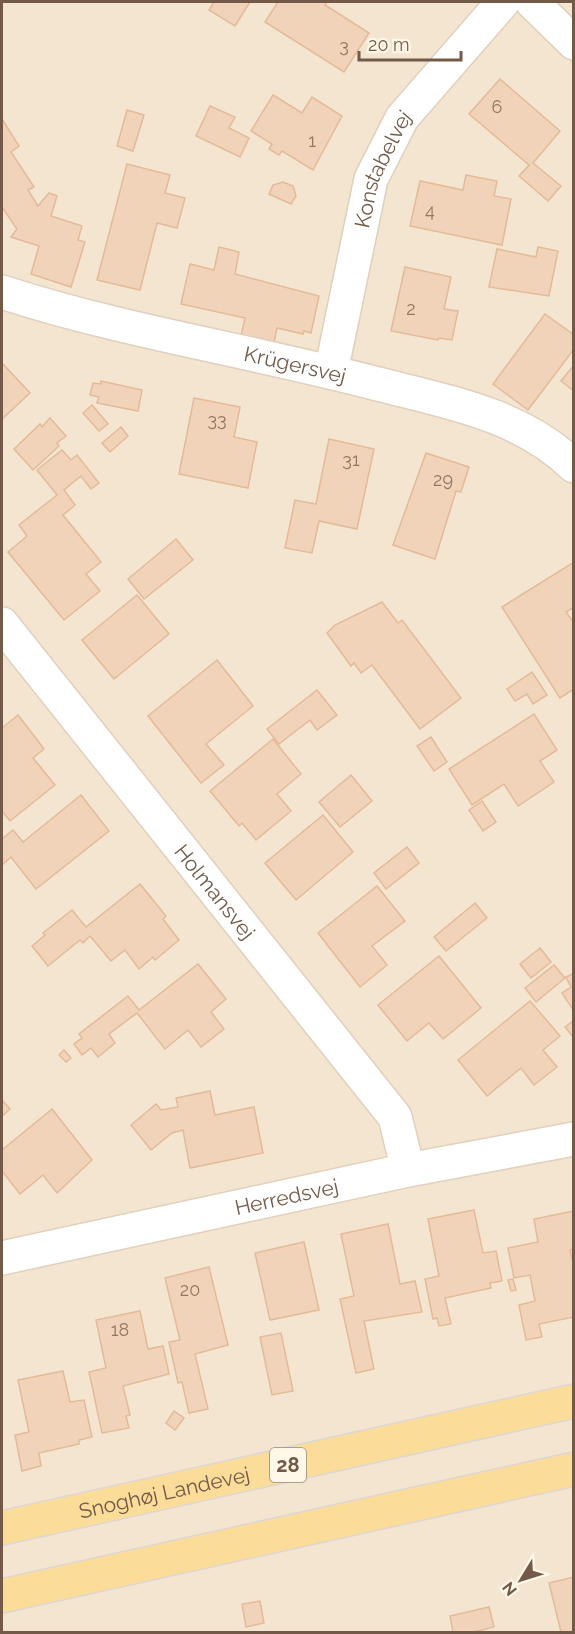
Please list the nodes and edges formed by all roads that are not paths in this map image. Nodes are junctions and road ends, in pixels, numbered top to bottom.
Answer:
1 (503, 2) edge
2 (532, 2) edge
3 (573, 43) edge
4 (2, 292) edge
5 (331, 372) junction
6 (573, 466) edge
7 (2, 624) edge
8 (573, 1139) edge
9 (408, 1170) junction
10 (2, 1258) edge
11 (573, 1401) edge
12 (573, 1469) edge
13 (2, 1528) edge
14 (2, 1596) edge

1 - 5 street, Konstabelvej
2 - 3 street
4 - 5 street, Krügersvej
5 - 6 street, Krügersvej
7 - 9 street, Holmansvej
8 - 9 street, Herredsvej
9 - 10 street, Herredsvej
11 - 13 main road, Snoghøj Landevej / 28
12 - 14 main road

